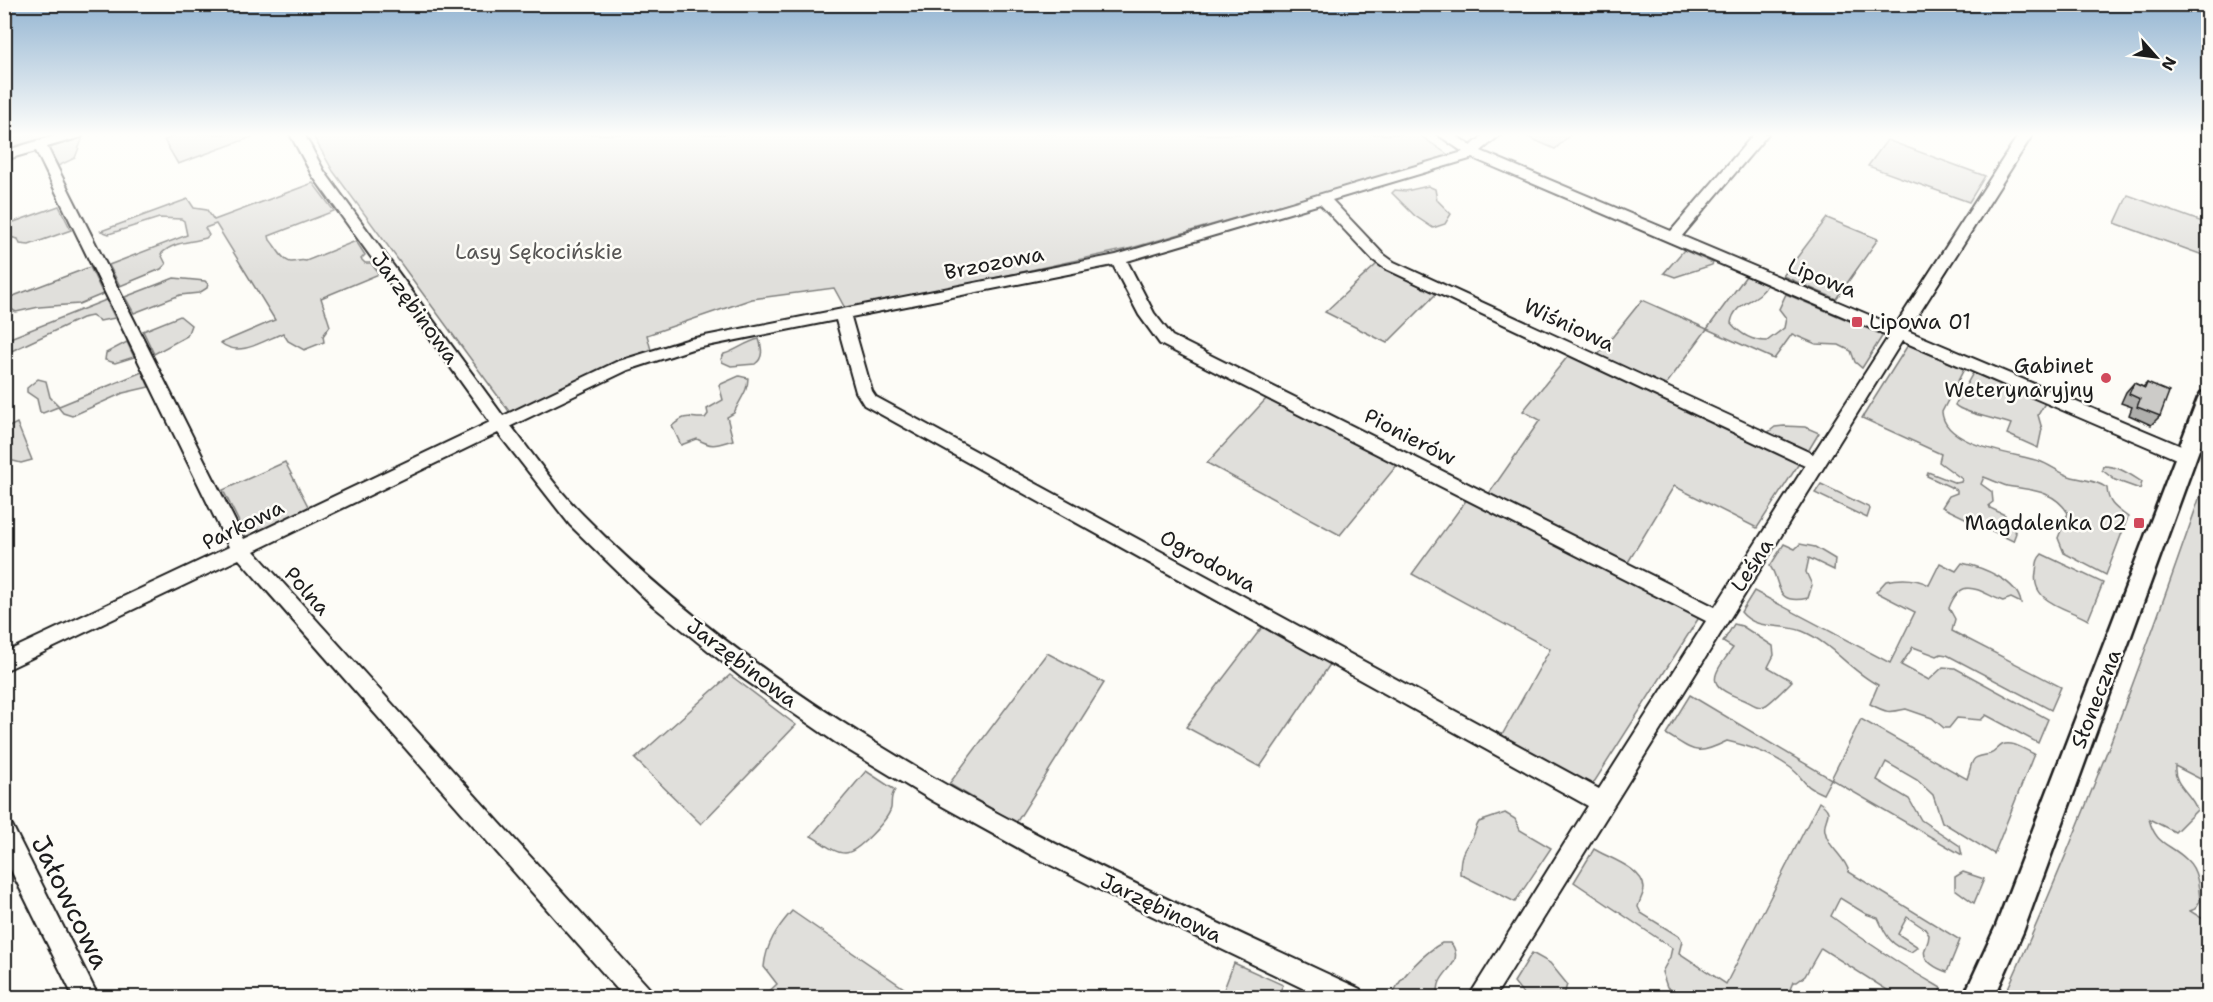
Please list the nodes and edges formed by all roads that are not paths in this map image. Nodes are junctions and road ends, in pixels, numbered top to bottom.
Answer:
1 (57, 181) edge
2 (323, 181) edge
3 (1380, 181) edge
4 (1537, 181) edge
5 (1721, 181) edge
6 (1996, 181) edge
7 (1322, 198) junction
8 (1672, 239) junction
9 (1118, 259) junction
10 (842, 315) junction
11 (1899, 334) junction
12 (2208, 398) edge
13 (500, 425) junction
14 (2187, 456) junction
15 (1816, 463) junction
16 (242, 551) junction
17 (1718, 618) junction
18 (4, 663) edge
19 (1604, 803) junction
20 (4, 832) edge
21 (87, 998) edge
22 (641, 998) edge
23 (1351, 998) edge
24 (1480, 998) edge
25 (1978, 998) edge

1 - 16 street, Polna
2 - 13 street, Jarzębinowa
3 - 7 street, Brzozowa
4 - 8 street, Lipowa
5 - 8 street
6 - 11 street, Leśna
7 - 9 street, Brzozowa
7 - 15 street, Wiśniowa
8 - 11 street, Lipowa
9 - 10 street, Brzozowa
9 - 17 street, Pionierów
10 - 13 street, Brzozowa
10 - 19 street, Ogrodowa
11 - 14 street, Lipowa
11 - 15 street, Leśna
12 - 14 main road, Słoneczna
13 - 16 street, Parkowa
13 - 23 street, Jarzębinowa
14 - 25 main road, Słoneczna
15 - 17 street, Leśna
16 - 18 street, Parkowa
16 - 22 street, Polna
17 - 19 street, Leśna
19 - 24 street, Leśna
20 - 21 street, Jałowcowa

